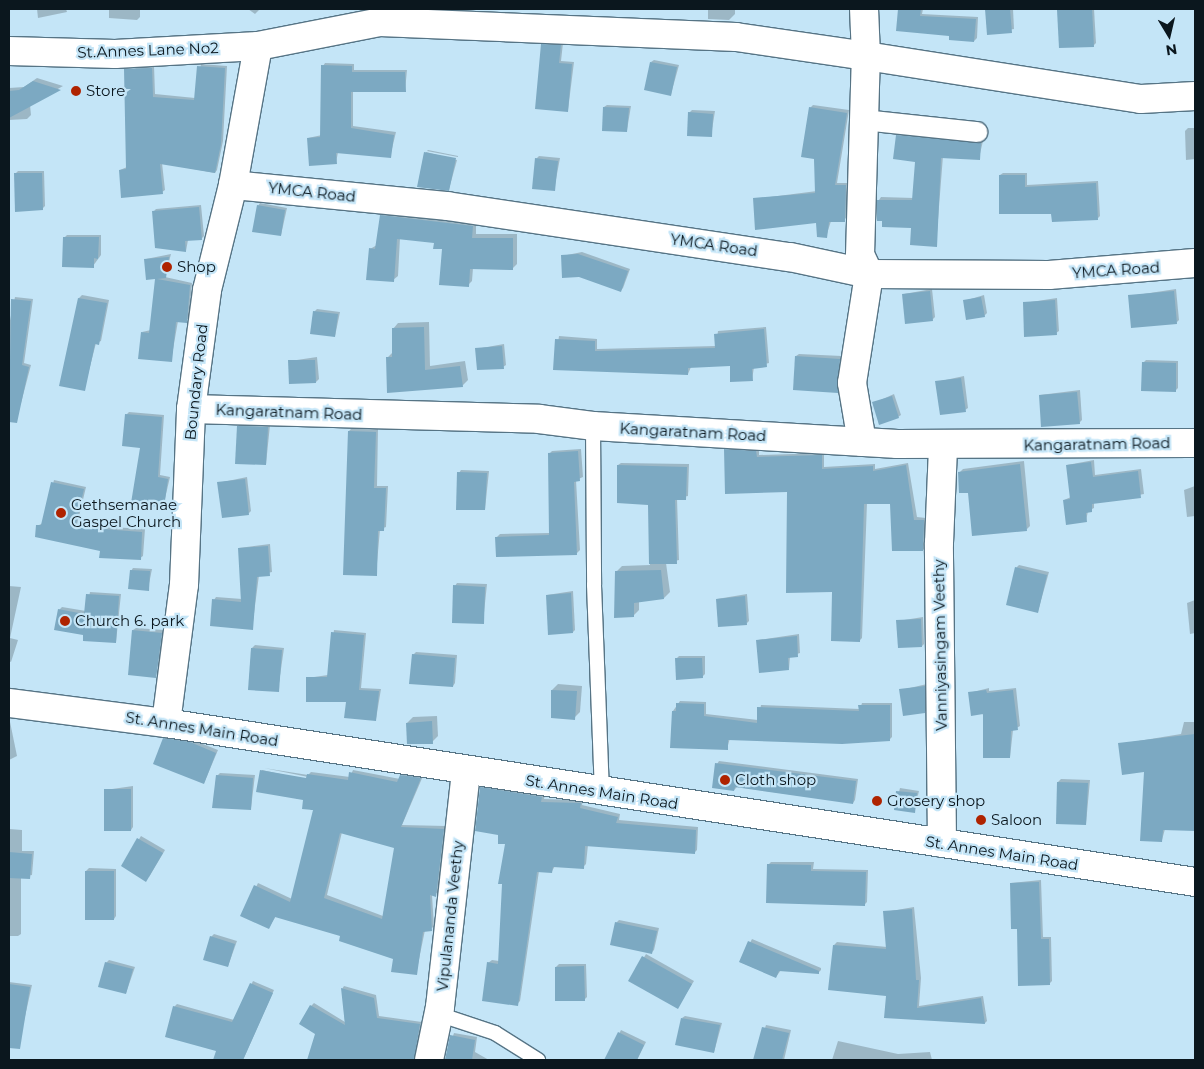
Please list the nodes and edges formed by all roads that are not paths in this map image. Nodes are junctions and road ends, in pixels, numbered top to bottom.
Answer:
1 (864, 9) edge
2 (258, 46) junction
3 (9, 51) edge
4 (866, 56) junction
5 (1195, 96) edge
6 (864, 120) junction
7 (977, 132) dead end
8 (233, 185) junction
9 (1195, 264) edge
10 (869, 274) junction
11 (191, 409) junction
12 (592, 426) junction
13 (862, 442) junction
14 (1195, 443) edge
15 (943, 446) junction
16 (9, 703) edge
17 (166, 723) junction
18 (466, 771) junction
19 (602, 792) junction
20 (942, 844) junction
21 (1195, 882) edge
22 (438, 1014) junction
23 (429, 1060) edge
24 (538, 1060) edge

1 - 4 street
2 - 3 street, St.Annes Lane No2
2 - 4 street, St.Annes Lane No2
2 - 8 street, Boundary Road
4 - 5 street, St.Annes Lane No2
4 - 6 street
6 - 7 street
6 - 10 street
8 - 10 street, YMCA Road
8 - 11 street, Boundary Road
9 - 10 street, YMCA Road
10 - 13 street
11 - 12 street, Kangaratnam Road
11 - 17 street, Boundary Road
12 - 13 street, Kangaratnam Road
12 - 19 lane
13 - 15 street, Kangaratnam Road
14 - 15 street, Kangaratnam Road
15 - 20 street, Vanniyasingam Veethy
16 - 17 street, St. Annes Main Road
17 - 18 street, St. Annes Main Road
18 - 19 street, St. Annes Main Road
18 - 22 street, Vipulananda Veethy
19 - 20 street, St. Annes Main Road
20 - 21 street, St. Annes Main Road
22 - 23 street, Vipulananda Veethy
22 - 24 lane

